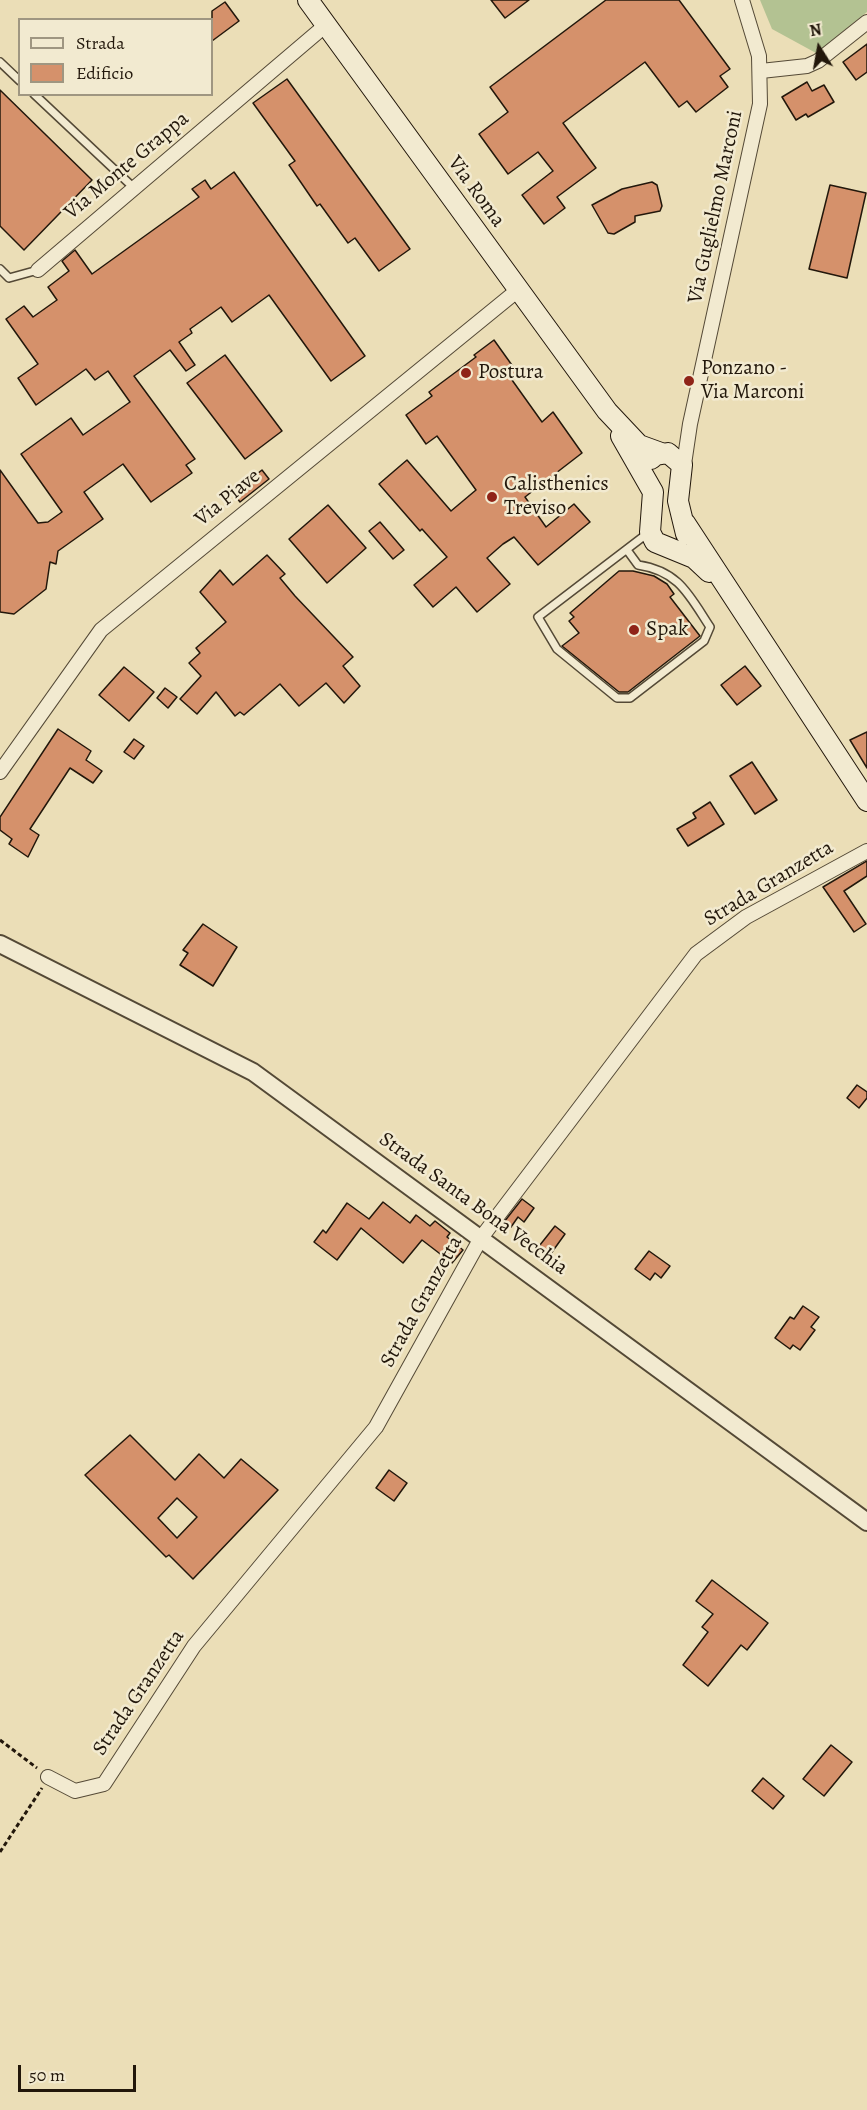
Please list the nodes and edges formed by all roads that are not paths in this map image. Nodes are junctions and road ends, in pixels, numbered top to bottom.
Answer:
1 (308, 0) edge
2 (742, 0) edge
3 (867, 22) edge
4 (326, 25) junction
5 (0, 62) edge
6 (761, 70) junction
7 (18, 79) edge
8 (36, 96) edge
9 (134, 188) junction
10 (0, 269) edge
11 (38, 270) joint
12 (518, 290) junction
13 (607, 411) junction
14 (677, 442) junction
15 (648, 478) junction
16 (650, 532) junction
17 (684, 547) junction
18 (627, 550) junction
19 (0, 772) edge
20 (867, 801) edge
21 (867, 851) edge
22 (0, 944) edge
23 (482, 1238) junction
24 (867, 1522) edge
25 (48, 1778) road end

1 - 4 main road, Via Roma
2 - 6 street, Via Guglielmo Marconi
3 - 6 street
4 - 9 street, Via Monte Grappa
4 - 12 main road, Via Roma
5 - 7 lane
6 - 14 street, Via Guglielmo Marconi
8 - 9 lane
9 - 11 street, Via Monte Grappa
10 - 11 lane
12 - 13 main road, Via Roma
12 - 19 street, Via Piave
13 - 14 main road, Via Roma
13 - 15 main road, Via Roma
14 - 15 main road
14 - 17 main road
15 - 16 main road
16 - 17 main road
16 - 18 lane
17 - 20 main road
18 - 18 lane
21 - 23 street, Strada Granzetta
22 - 23 street, Strada Santa Bona Vecchia
23 - 24 street, Strada Santa Bona Vecchia
23 - 25 street, Strada Granzetta

